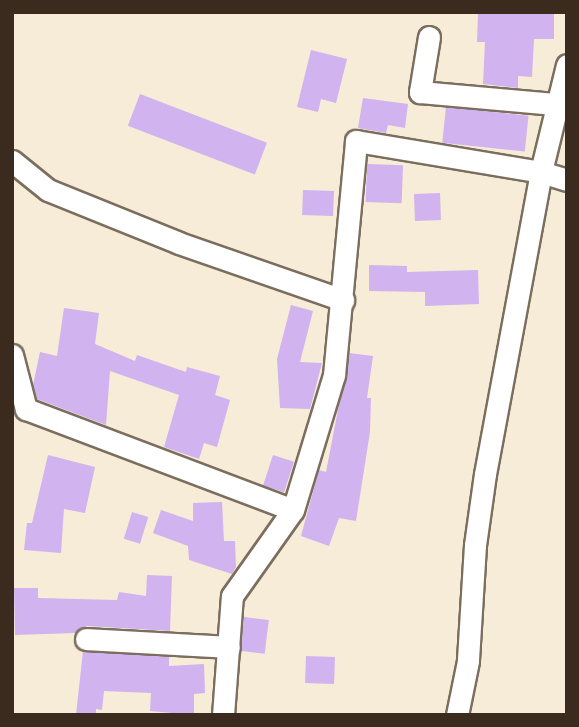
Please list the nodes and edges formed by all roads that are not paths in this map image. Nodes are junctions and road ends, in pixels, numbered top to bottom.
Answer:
1 (429, 37) dead end
2 (567, 65) edge
3 (554, 104) junction
4 (12, 161) edge
5 (541, 172) junction
6 (567, 180) edge
7 (343, 300) junction
8 (12, 355) edge
9 (293, 510) junction
10 (86, 639) dead end
11 (229, 648) junction
12 (223, 715) edge
13 (457, 715) edge

1 - 3 street
2 - 3 street
3 - 5 street
4 - 7 street
5 - 6 street
5 - 7 street
5 - 13 street
7 - 9 street
8 - 9 street
9 - 11 street
10 - 11 street
11 - 12 street

